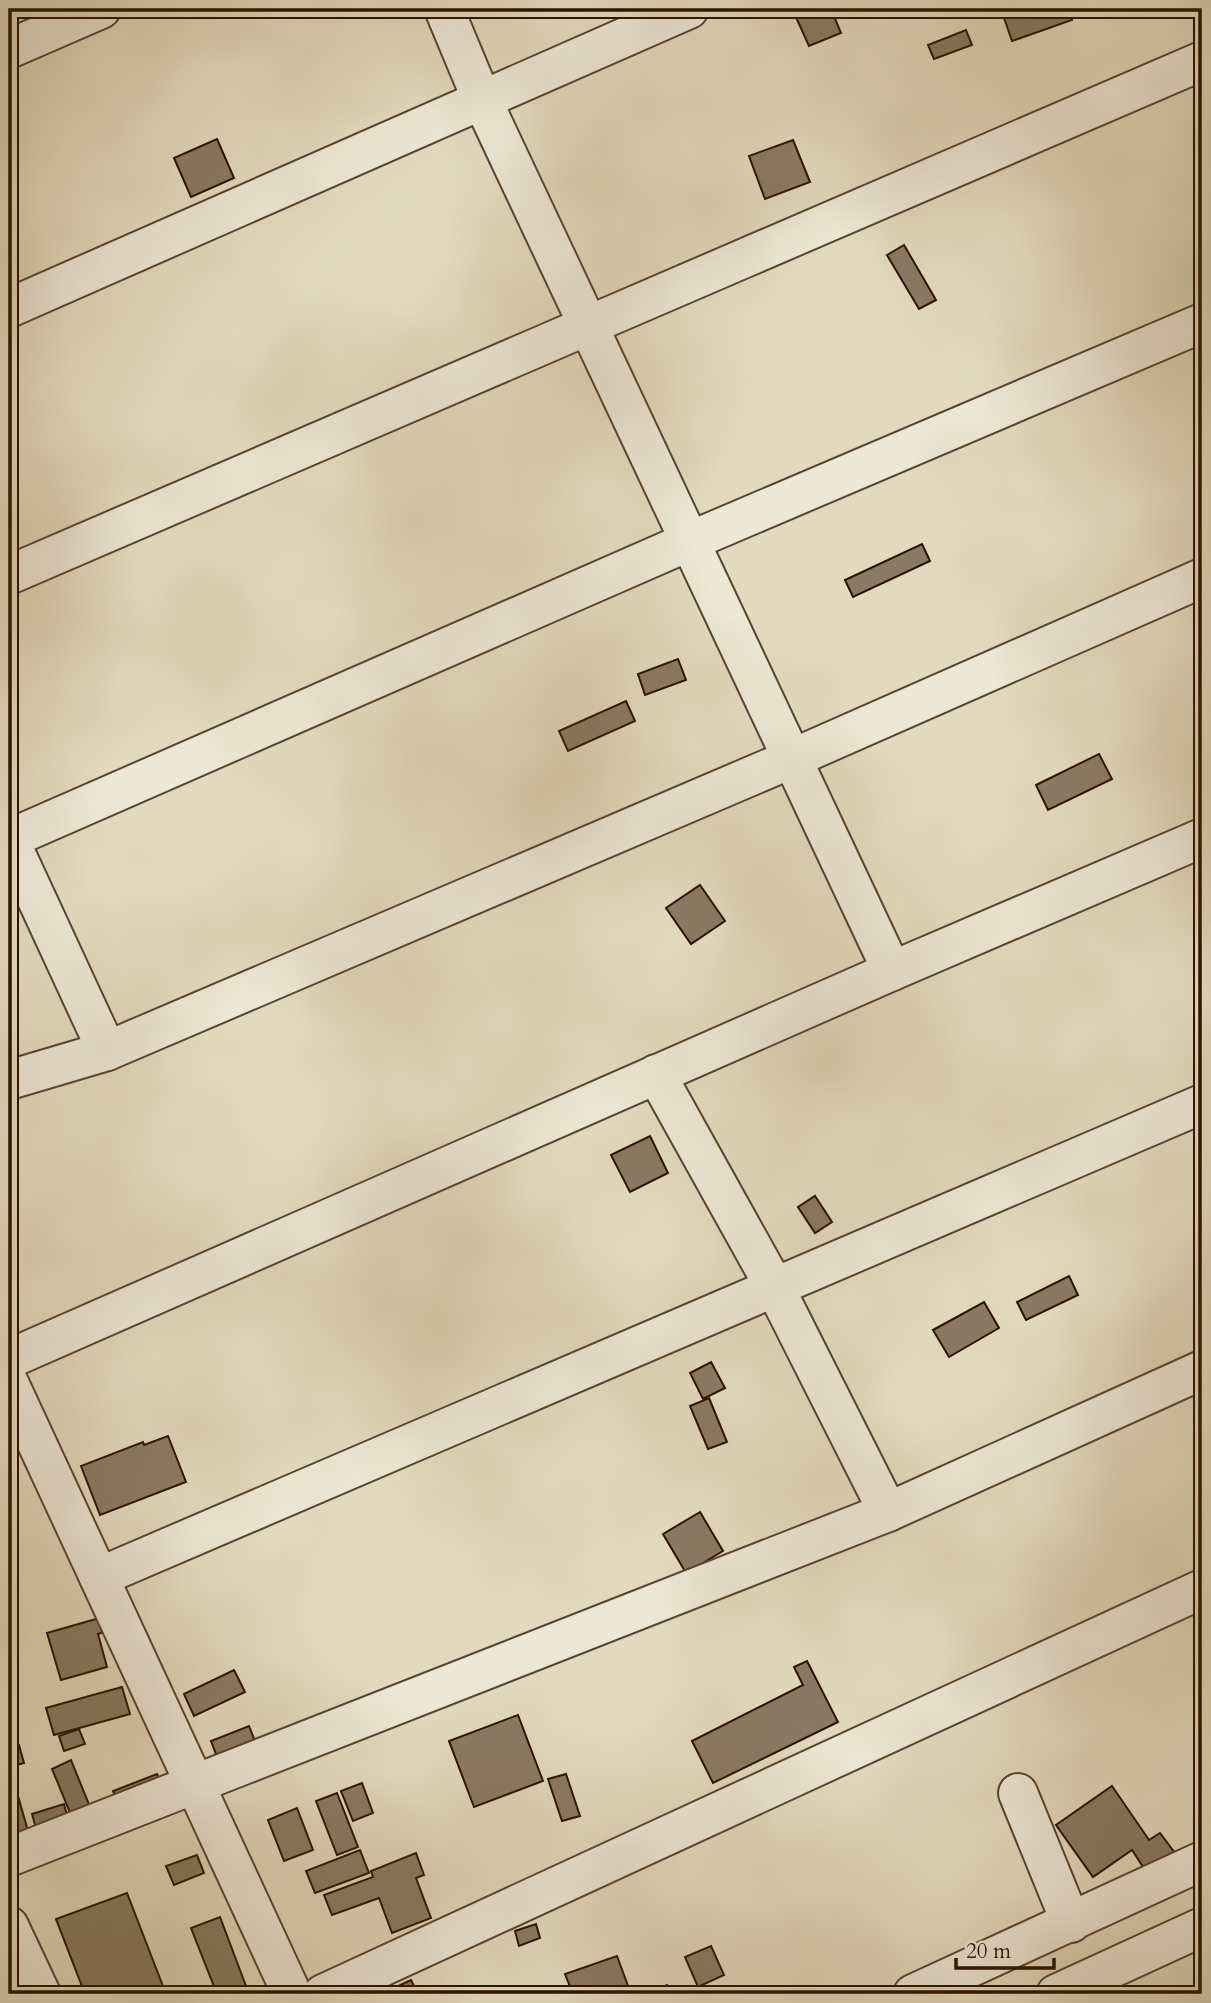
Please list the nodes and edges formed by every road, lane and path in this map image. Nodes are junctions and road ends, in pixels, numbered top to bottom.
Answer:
1 (101, 9) edge
2 (444, 9) edge
3 (689, 9) edge
4 (9, 49) edge
5 (1202, 61) edge
6 (482, 100) junction
7 (9, 308) edge
8 (1202, 323) edge
9 (588, 325) junction
10 (690, 541) junction
11 (9, 575) edge
12 (1202, 578) edge
13 (791, 759) junction
14 (1202, 838) edge
15 (9, 839) edge
16 (892, 971) junction
17 (107, 1051) junction
18 (656, 1074) junction
19 (9, 1080) edge
20 (1202, 1104) edge
21 (774, 1286) junction
22 (9, 1359) edge
23 (1202, 1370) edge
24 (9, 1382) edge
25 (888, 1512) junction
26 (99, 1577) junction
27 (1202, 1589) edge
28 (195, 1786) junction
29 (1018, 1793) dead end
30 (9, 1857) edge
31 (1202, 1861) edge
32 (1071, 1923) junction
33 (9, 1926) edge
34 (1202, 1927) edge
35 (41, 1994) edge
36 (292, 1994) edge
37 (323, 1994) edge
38 (914, 1994) edge
39 (1056, 1994) edge

1 - 4 street
2 - 6 street
3 - 6 street
5 - 9 street
6 - 7 street
6 - 9 street
8 - 10 street
9 - 10 street
9 - 11 street
10 - 13 street
10 - 15 street
12 - 13 street
13 - 16 street
13 - 17 street
14 - 16 street
15 - 17 street
16 - 18 street
17 - 19 street
18 - 21 street
18 - 22 street
20 - 21 street
21 - 25 street
21 - 26 street
23 - 25 street
24 - 26 street
25 - 28 street
26 - 28 street
27 - 37 street
28 - 30 street
28 - 36 street
29 - 32 street
31 - 32 street
32 - 38 street
33 - 35 street
34 - 39 street

